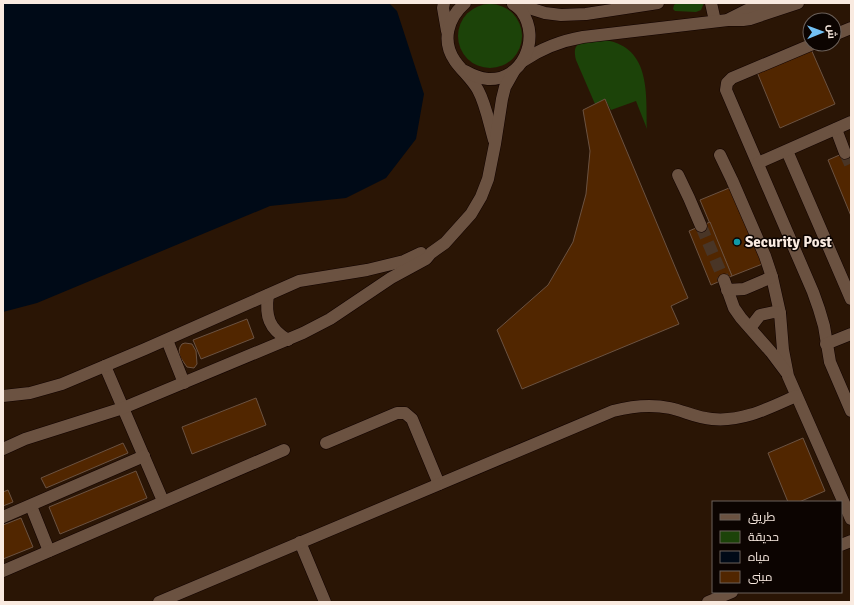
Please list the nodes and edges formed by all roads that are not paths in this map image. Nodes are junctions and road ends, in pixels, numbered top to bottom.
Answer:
1 (465, 3) edge
2 (513, 3) edge
3 (658, 3) edge
4 (711, 3) edge
5 (772, 3) edge
6 (798, 3) edge
7 (442, 5) edge
8 (728, 20) junction
9 (715, 22) junction
10 (447, 36) junction
11 (802, 49) edge
12 (523, 61) junction
13 (464, 70) junction
14 (514, 70) junction
15 (851, 122) edge
16 (836, 129) junction
17 (495, 144) junction
18 (788, 151) junction
19 (845, 153) tunnel mouth
20 (720, 155) dead end
21 (758, 163) junction
22 (678, 175) dead end
23 (701, 226) tunnel mouth
24 (431, 253) junction
25 (772, 276) junction
26 (268, 295) junction
27 (851, 300) edge
28 (780, 313) junction
29 (750, 328) junction
30 (851, 334) edge
31 (167, 340) junction
32 (288, 340) junction
33 (826, 344) junction
34 (105, 366) junction
35 (788, 376) junction
36 (184, 383) junction
37 (3, 396) edge
38 (796, 396) junction
39 (123, 408) junction
40 (851, 411) edge
41 (326, 443) dead end
42 (3, 449) edge
43 (284, 450) dead end
44 (144, 456) junction
45 (439, 484) junction
46 (163, 501) junction
47 (30, 506) junction
48 (3, 517) edge
49 (851, 519) edge
50 (300, 542) junction
51 (49, 551) junction
52 (3, 571) edge
53 (730, 593) edge
54 (159, 602) edge
55 (325, 602) edge
56 (708, 602) edge

1 - 10 lane
2 - 3 lane
2 - 12 lane
4 - 9 lane
5 - 8 lane
6 - 8 lane
7 - 10 lane
8 - 9 lane
9 - 12 lane
10 - 13 lane
11 - 21 lane
12 - 14 lane
13 - 14 lane
13 - 17 lane
14 - 17 lane
15 - 16 lane
16 - 18 lane
16 - 19 lane
17 - 24 lane
18 - 21 lane
18 - 27 lane
20 - 25 lane
21 - 33 lane
22 - 23 lane
24 - 26 lane
24 - 32 lane
25 - 28 lane
25 - 29 lane
26 - 31 lane
26 - 32 lane
28 - 29 lane
28 - 35 lane
29 - 35 lane
30 - 33 lane
31 - 34 lane
31 - 36 lane
32 - 36 lane
33 - 40 lane
34 - 37 lane
34 - 39 lane
35 - 38 lane
36 - 39 lane
38 - 45 lane
38 - 49 lane
39 - 42 lane
39 - 44 lane
41 - 45 lane
43 - 46 lane
44 - 46 lane
44 - 47 lane
45 - 50 lane
46 - 51 lane
47 - 48 lane
47 - 51 lane
50 - 54 lane
50 - 55 lane
51 - 52 lane
53 - 56 lane

